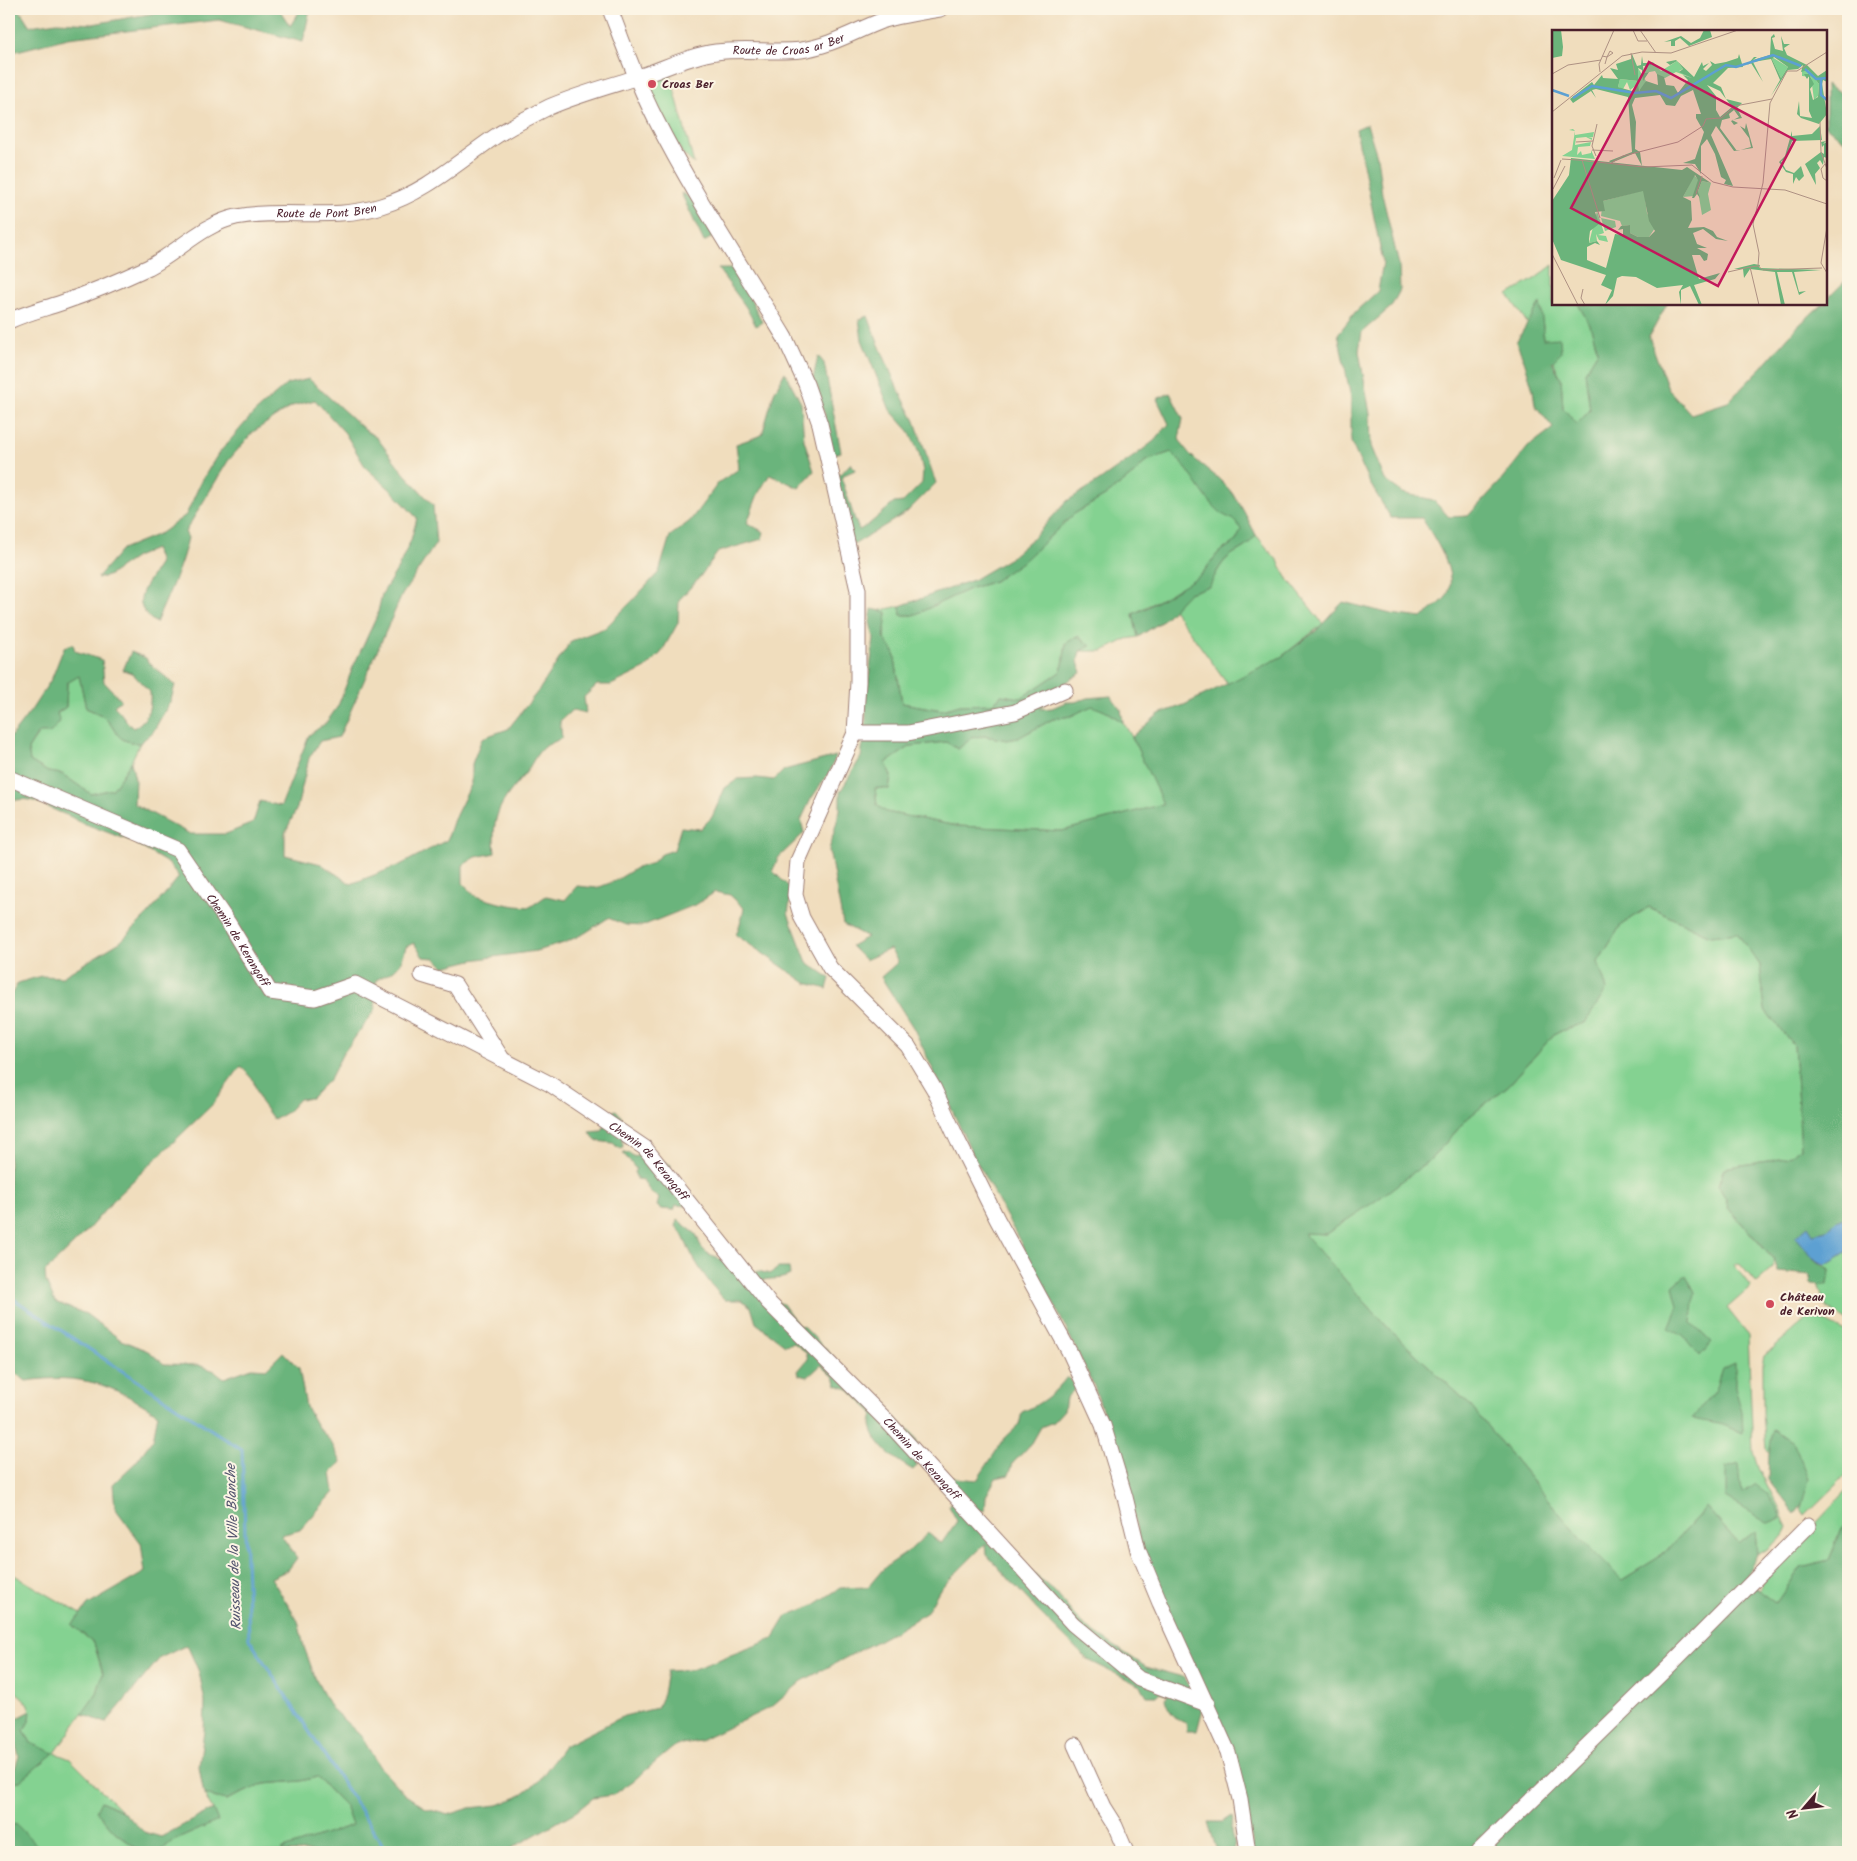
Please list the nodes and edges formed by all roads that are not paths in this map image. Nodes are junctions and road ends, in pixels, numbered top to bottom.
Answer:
1 (610, 9) edge
2 (940, 9) edge
3 (636, 78) junction
4 (9, 321) edge
5 (1065, 690) dead end
6 (855, 733) junction
7 (9, 778) edge
8 (422, 975) dead end
9 (502, 1059) junction
10 (1808, 1526) dead end
11 (1207, 1704) junction
12 (1075, 1745) dead end
13 (1126, 1852) edge
14 (1248, 1852) edge
15 (1478, 1852) edge

1 - 3 street
2 - 3 street, Route de Croas ar Ber
3 - 4 street, Route de Pont Bren
3 - 6 street
5 - 6 street
6 - 11 street
7 - 9 street, Chemin de Kerangoff
8 - 9 street
9 - 11 street, Chemin de Kerangoff
10 - 15 street
11 - 14 street
12 - 13 street

